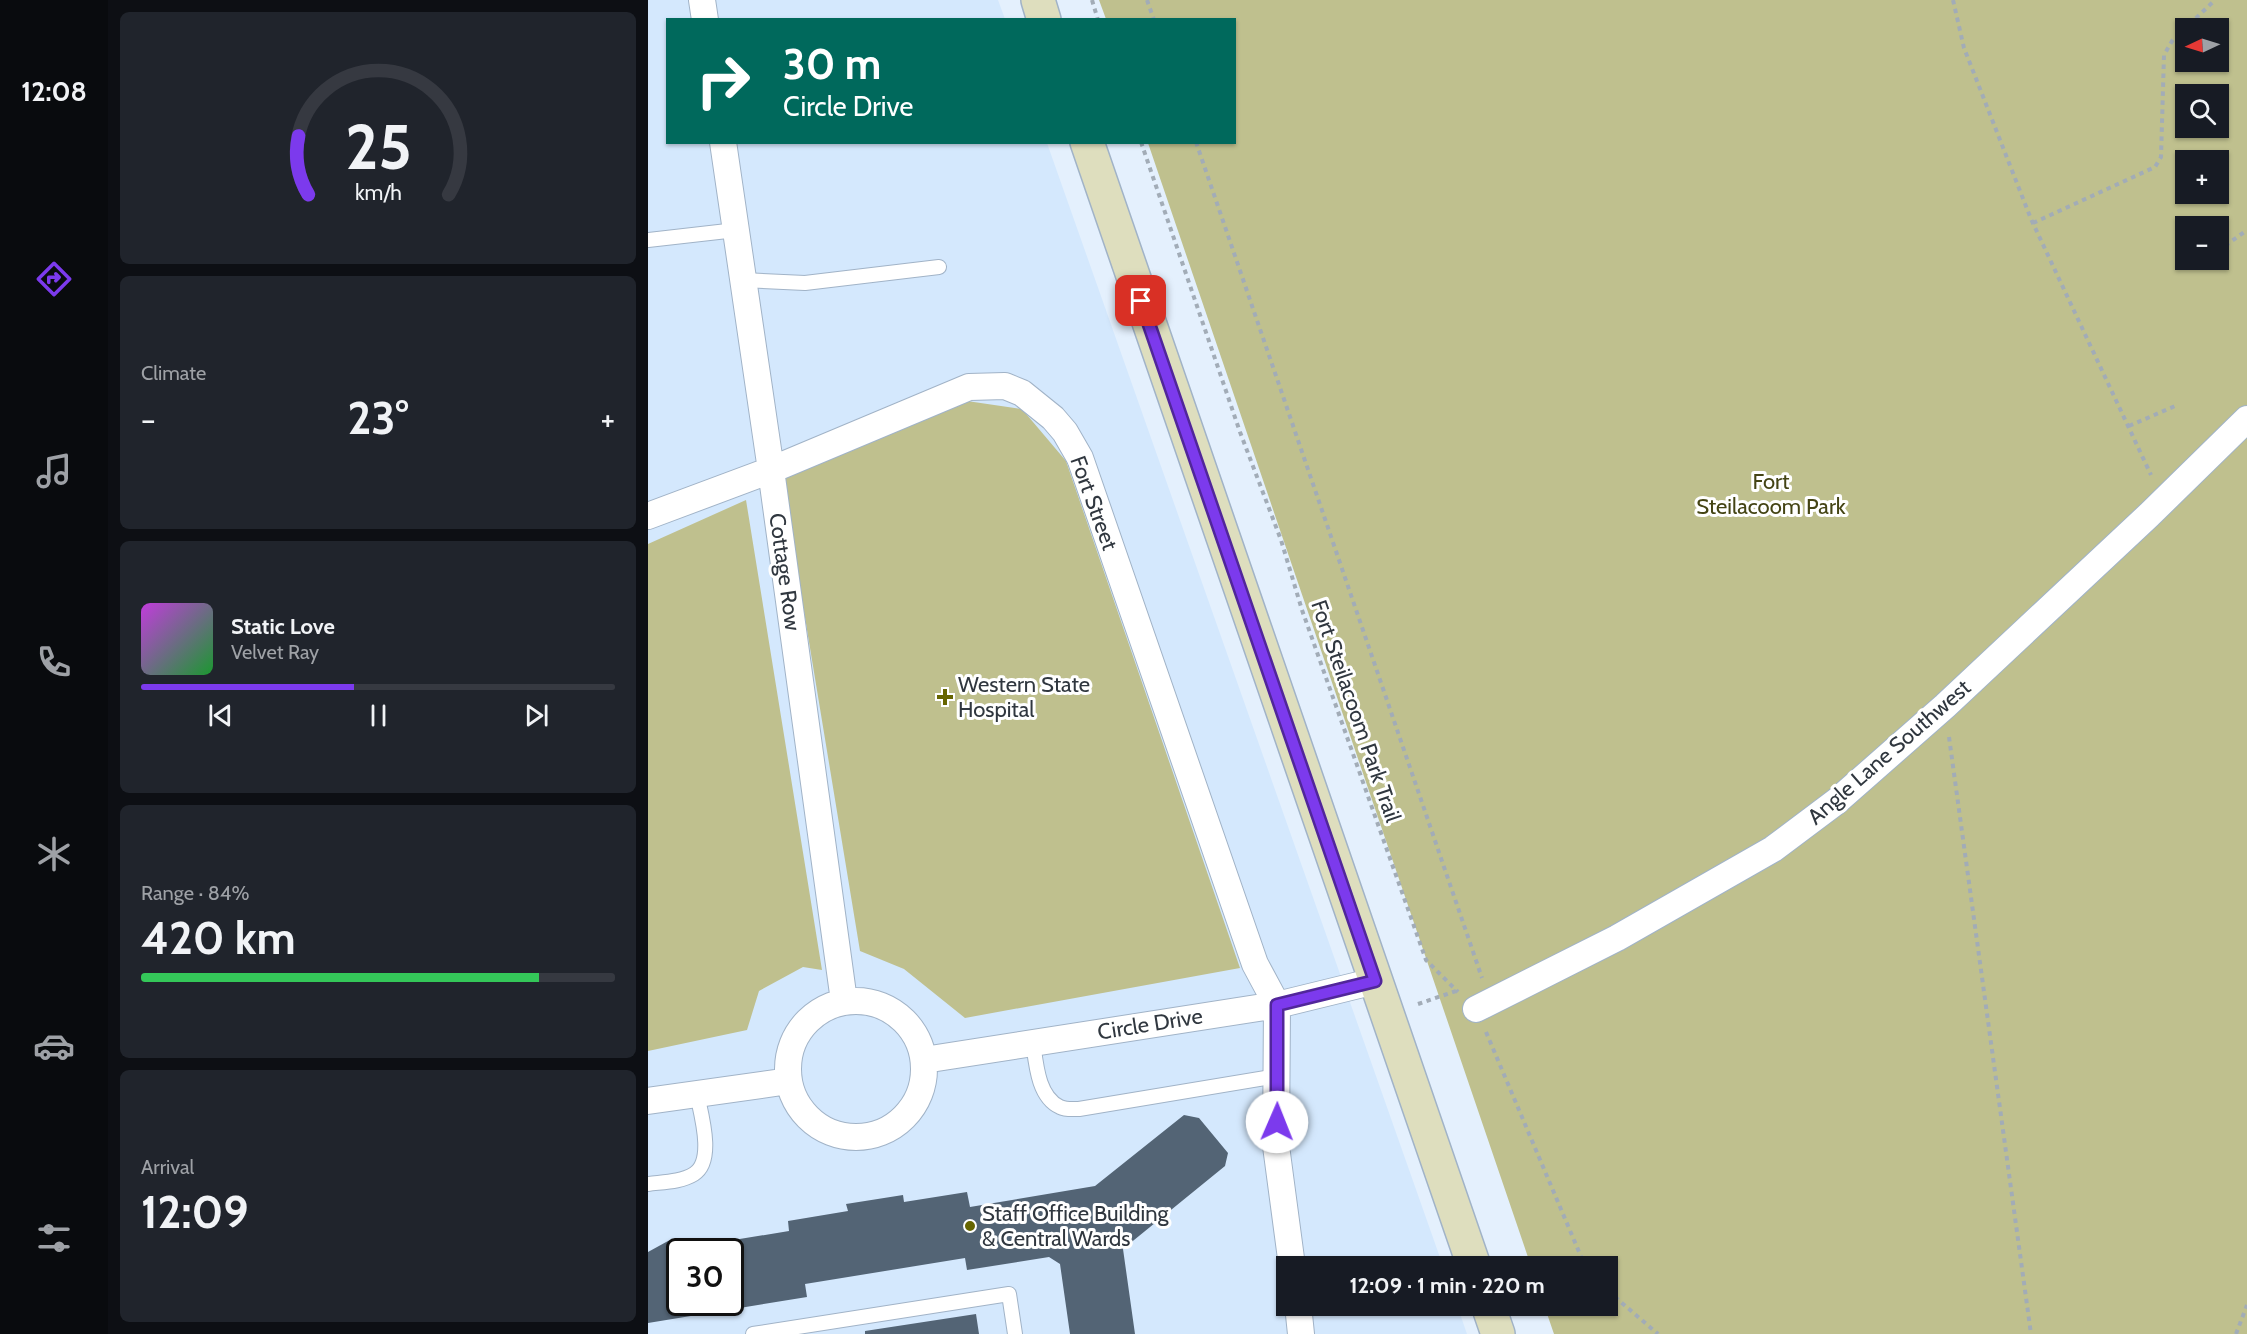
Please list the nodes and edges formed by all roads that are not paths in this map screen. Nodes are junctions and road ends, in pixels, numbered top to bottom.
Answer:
1 (702, 0) edge
2 (1038, 0) edge
3 (705, 18) edge
4 (1043, 18) edge
5 (723, 144) edge
6 (1088, 144) edge
7 (736, 230) junction
8 (648, 240) edge
9 (939, 267) dead end
10 (743, 280) junction
11 (2247, 419) edge
12 (771, 470) junction
13 (648, 516) edge
14 (1375, 981) junction
15 (844, 1001) junction
16 (1277, 1005) junction
17 (1483, 1005) road end
18 (1033, 1042) junction
19 (924, 1059) junction
20 (1277, 1076) junction
21 (789, 1081) junction
22 (698, 1094) junction
23 (648, 1101) edge
24 (648, 1184) edge
25 (1291, 1256) edge
26 (1471, 1256) edge
27 (1299, 1316) edge
28 (1492, 1316) edge
29 (753, 1334) edge
30 (1015, 1334) edge
31 (1301, 1334) edge
32 (1498, 1334) edge

1 - 3 street
2 - 4 main road
5 - 7 street, Cottage Row
6 - 14 main road
7 - 8 lane
7 - 10 street, Cottage Row
9 - 10 lane
10 - 12 street, Cottage Row
11 - 17 street, Angle Lane Southwest
12 - 13 street, Fort Street
12 - 15 street, Cottage Row
12 - 16 street, Fort Street
14 - 16 street, Circle Drive
14 - 26 main road
15 - 19 street
15 - 21 street
16 - 18 street, Circle Drive
16 - 20 street
18 - 19 street, Circle Drive
18 - 20 lane
19 - 21 street
20 - 25 street
21 - 22 street
22 - 23 street
22 - 24 lane
27 - 31 street
28 - 32 main road
29 - 30 lane

